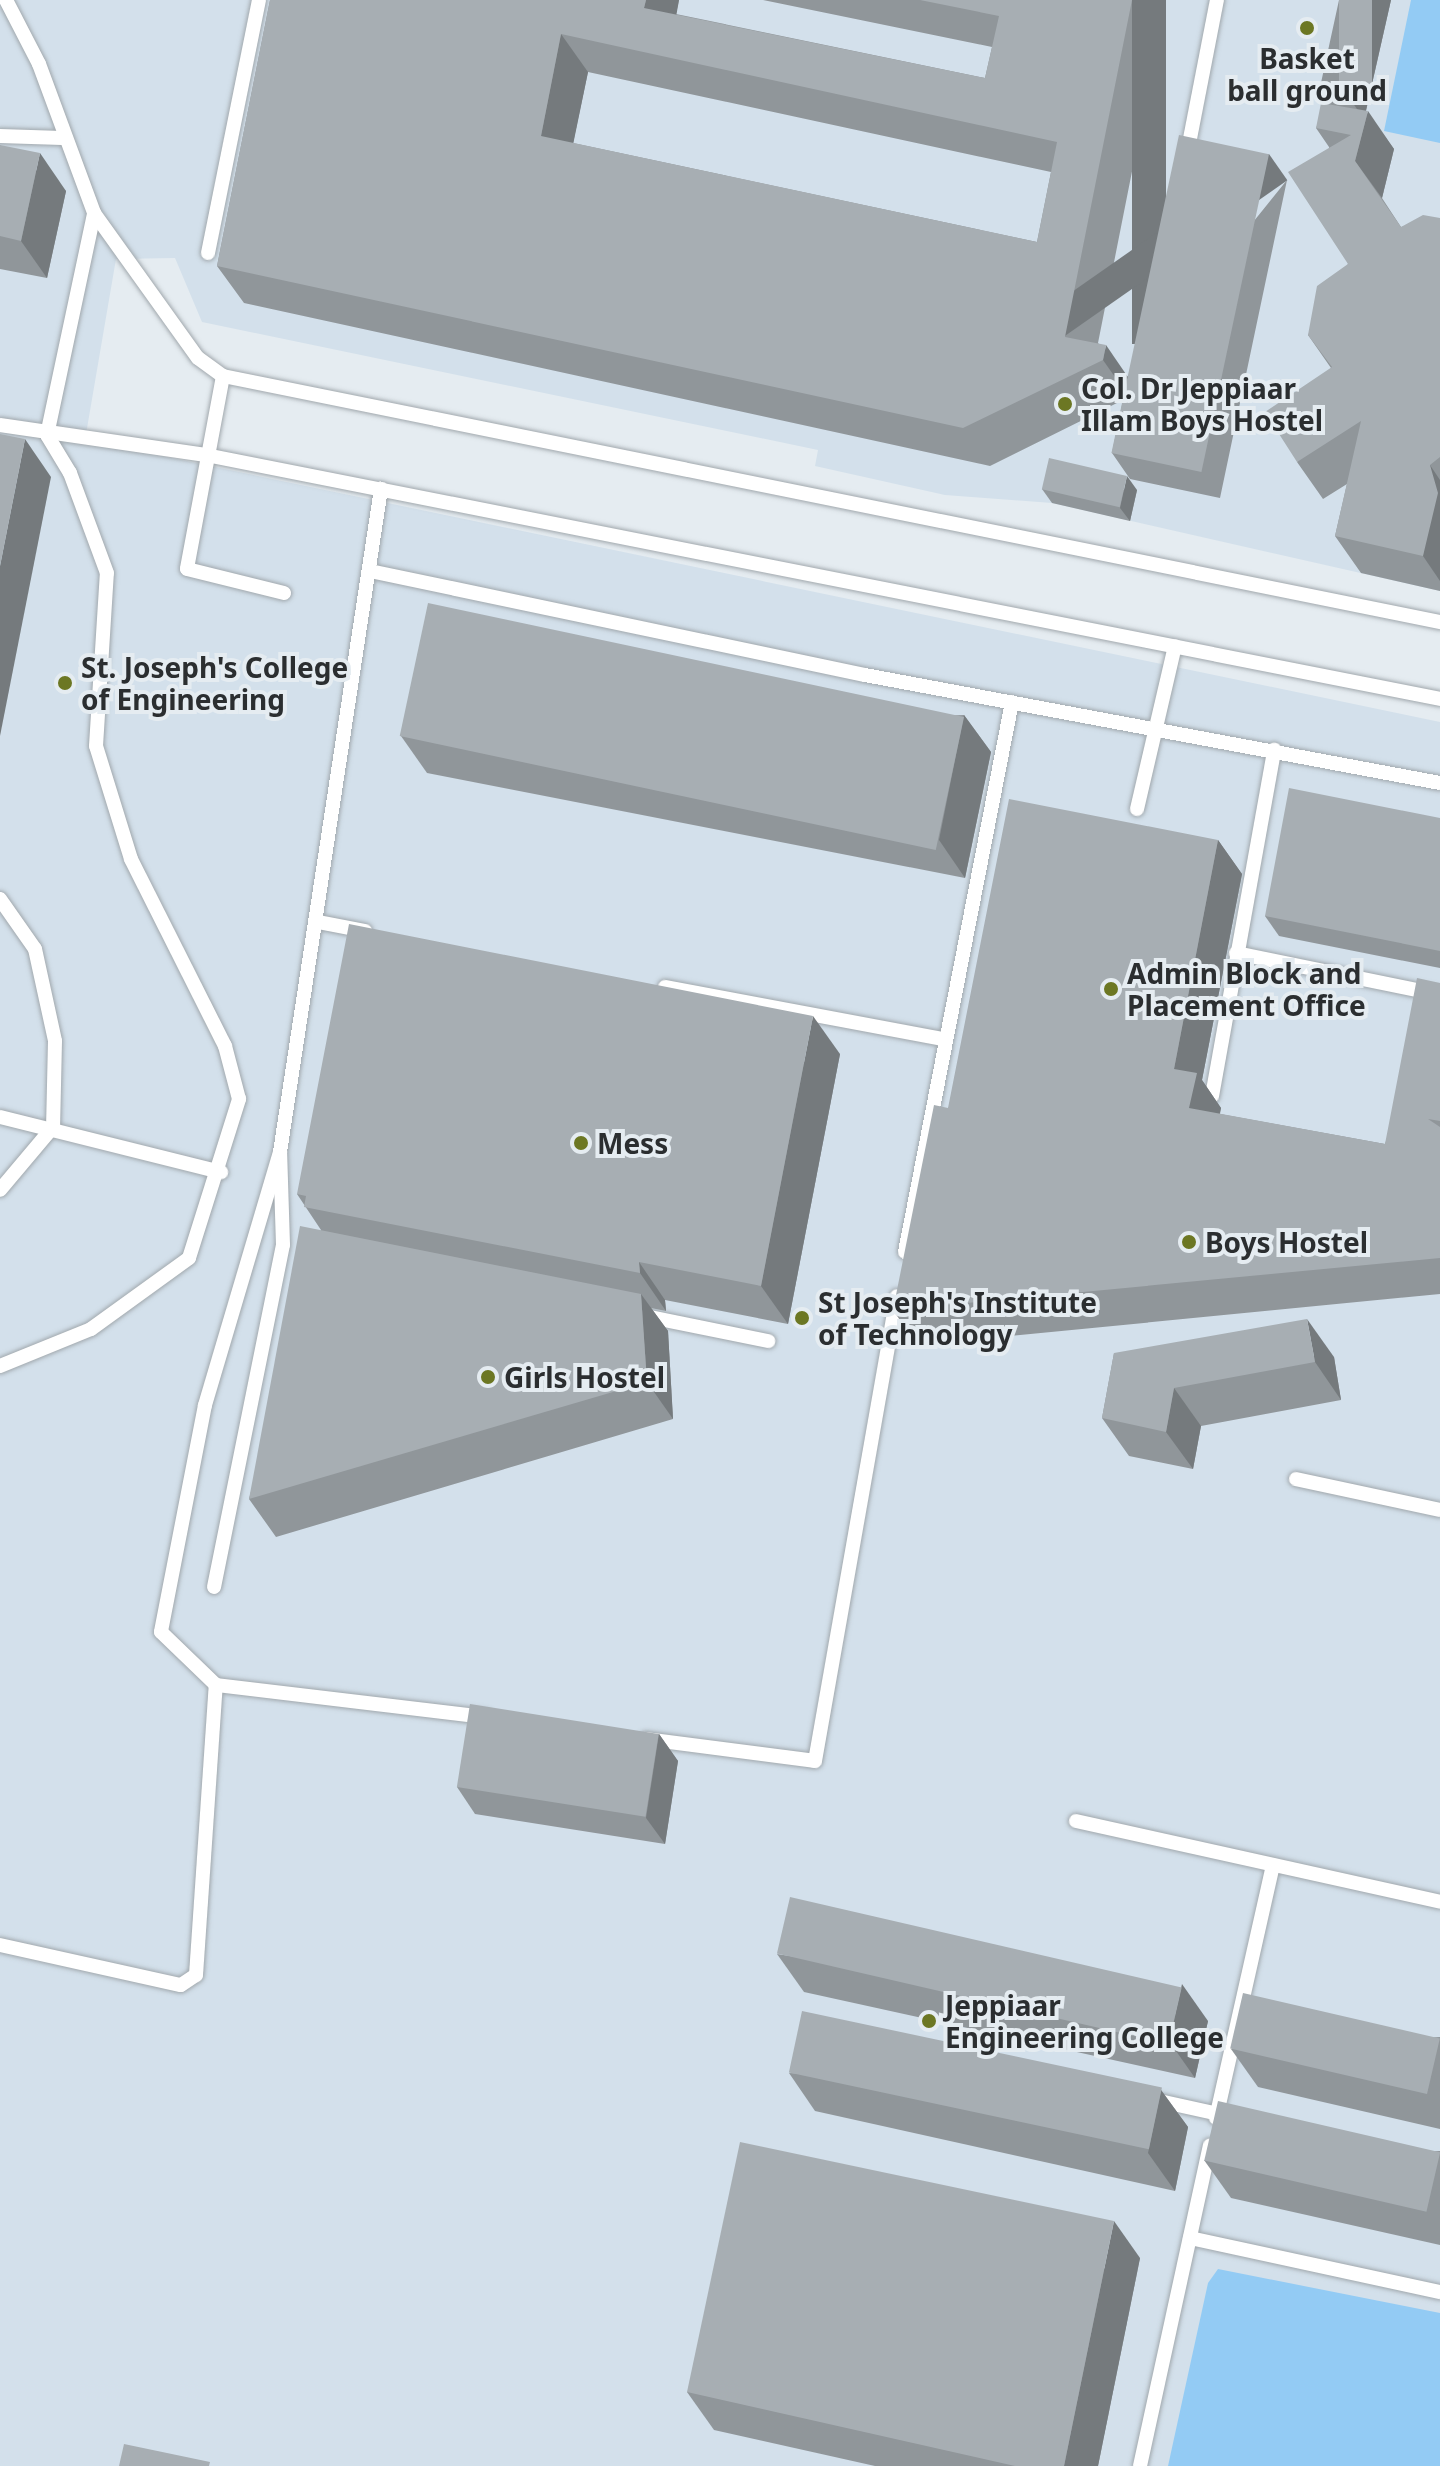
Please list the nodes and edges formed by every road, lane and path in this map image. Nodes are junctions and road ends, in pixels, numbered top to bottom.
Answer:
1 (6, 0) edge
2 (259, 0) edge
3 (1217, 0) edge
4 (0, 136) edge
5 (62, 138) junction
6 (1183, 172) edge
7 (94, 213) junction
8 (208, 253) dead end
9 (223, 376) junction
10 (0, 425) edge
11 (47, 435) junction
12 (206, 455) junction
13 (381, 489) junction
14 (370, 571) junction
15 (284, 593) dead end
16 (1440, 622) edge
17 (1175, 646) junction
18 (1440, 699) edge
19 (1012, 702) junction
20 (1161, 729) junction
21 (1274, 750) junction
22 (1440, 783) edge
23 (1137, 809) dead end
24 (0, 899) edge
25 (318, 922) junction
26 (381, 934) edge
27 (1236, 953) junction
28 (646, 984) edge
29 (1440, 995) edge
30 (943, 1039) junction
31 (1212, 1096) dead end
32 (0, 1117) edge
33 (53, 1127) junction
34 (280, 1152) junction
35 (221, 1172) junction
36 (0, 1190) edge
37 (283, 1245) junction
38 (298, 1248) edge
39 (627, 1313) edge
40 (768, 1341) dead end
41 (0, 1366) edge
42 (1296, 1479) dead end
43 (1440, 1510) edge
44 (214, 1587) dead end
45 (216, 1685) junction
46 (507, 1720) edge
47 (630, 1737) edge
48 (1076, 1821) dead end
49 (1273, 1865) junction
50 (1440, 1902) edge
51 (0, 1945) edge
52 (1141, 2097) edge
53 (1217, 2114) junction
54 (1247, 2120) edge
55 (1190, 2238) junction
56 (1440, 2292) edge
57 (1140, 2466) edge

1 - 5 lane
2 - 8 lane
3 - 6 lane
4 - 5 lane
5 - 7 lane
7 - 9 lane
7 - 11 lane
9 - 12 lane
9 - 16 lane
10 - 11 lane
11 - 12 lane
11 - 35 lane
12 - 13 lane
12 - 15 lane
13 - 14 lane
13 - 17 lane
14 - 19 lane
14 - 25 lane
17 - 18 lane
17 - 20 lane
19 - 20 lane
19 - 30 lane
20 - 21 lane
20 - 23 lane
21 - 22 lane
21 - 27 lane
24 - 33 lane
25 - 26 lane
25 - 34 lane
27 - 29 lane
27 - 31 lane
28 - 30 lane
30 - 47 lane
32 - 33 lane
33 - 35 lane
33 - 36 lane
34 - 37 lane
34 - 45 lane
35 - 41 lane
37 - 38 lane
37 - 44 lane
39 - 40 lane
42 - 43 lane
45 - 46 lane
45 - 51 lane
48 - 49 lane
49 - 50 lane
49 - 53 lane
52 - 53 lane
53 - 54 lane
53 - 55 lane
55 - 56 lane
55 - 57 lane

